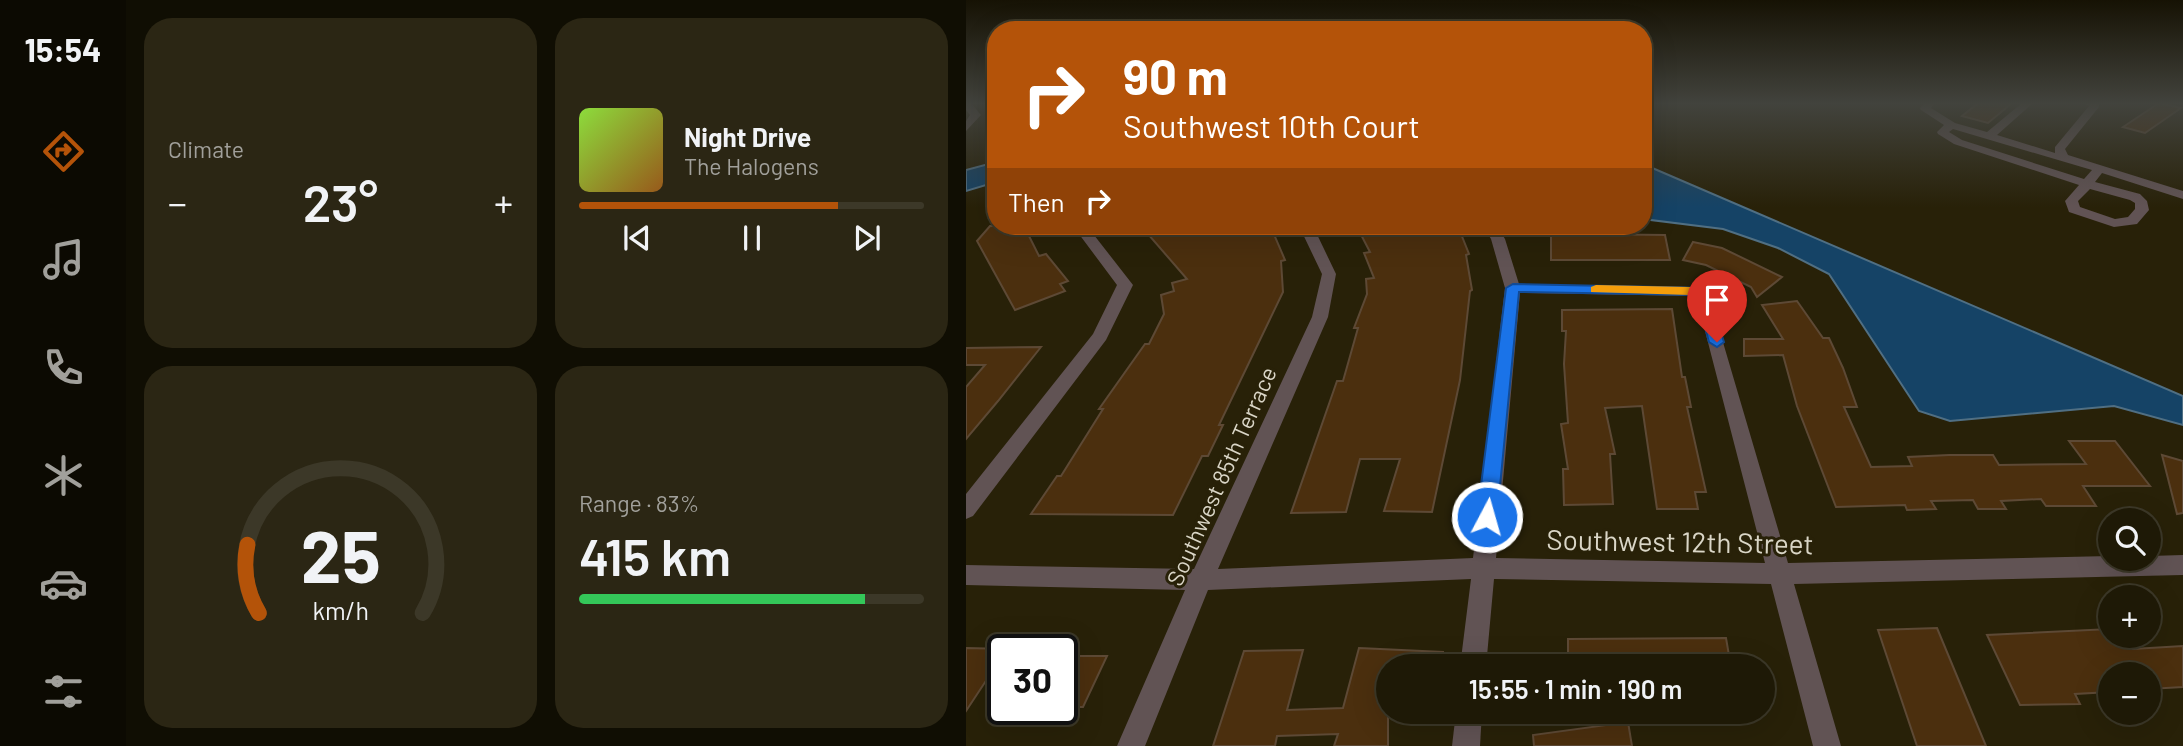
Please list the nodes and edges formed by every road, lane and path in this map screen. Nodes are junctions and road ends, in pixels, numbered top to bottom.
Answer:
1 (1951, 138) edge
2 (1995, 138) edge
3 (2067, 138) edge
4 (2074, 162) junction
5 (2098, 170) junction
6 (2087, 184) junction
7 (2183, 195) edge
8 (1087, 235) edge
9 (1310, 235) edge
10 (1496, 235) edge
11 (1513, 288) junction
12 (966, 510) edge
13 (2183, 565) edge
14 (1481, 568) junction
15 (1781, 573) junction
16 (966, 575) edge
17 (1200, 580) junction
18 (1474, 654) edge
19 (1468, 724) edge
20 (1132, 746) edge
21 (1466, 746) edge
22 (1827, 746) edge

1 - 6 street
2 - 4 street
3 - 4 street
4 - 5 street
5 - 6 street
5 - 7 street
6 - 6 street
8 - 12 street
9 - 17 street, Southwest 85th Terrace
10 - 11 street
11 - 14 street
11 - 15 street
13 - 15 street, Southwest 12th Street
14 - 15 street, Southwest 12th Street
14 - 17 street, Southwest 12th Street
14 - 18 street
15 - 22 street
16 - 17 street, Southwest 12th Street
17 - 20 street, Southwest 85th Terrace
19 - 21 street

